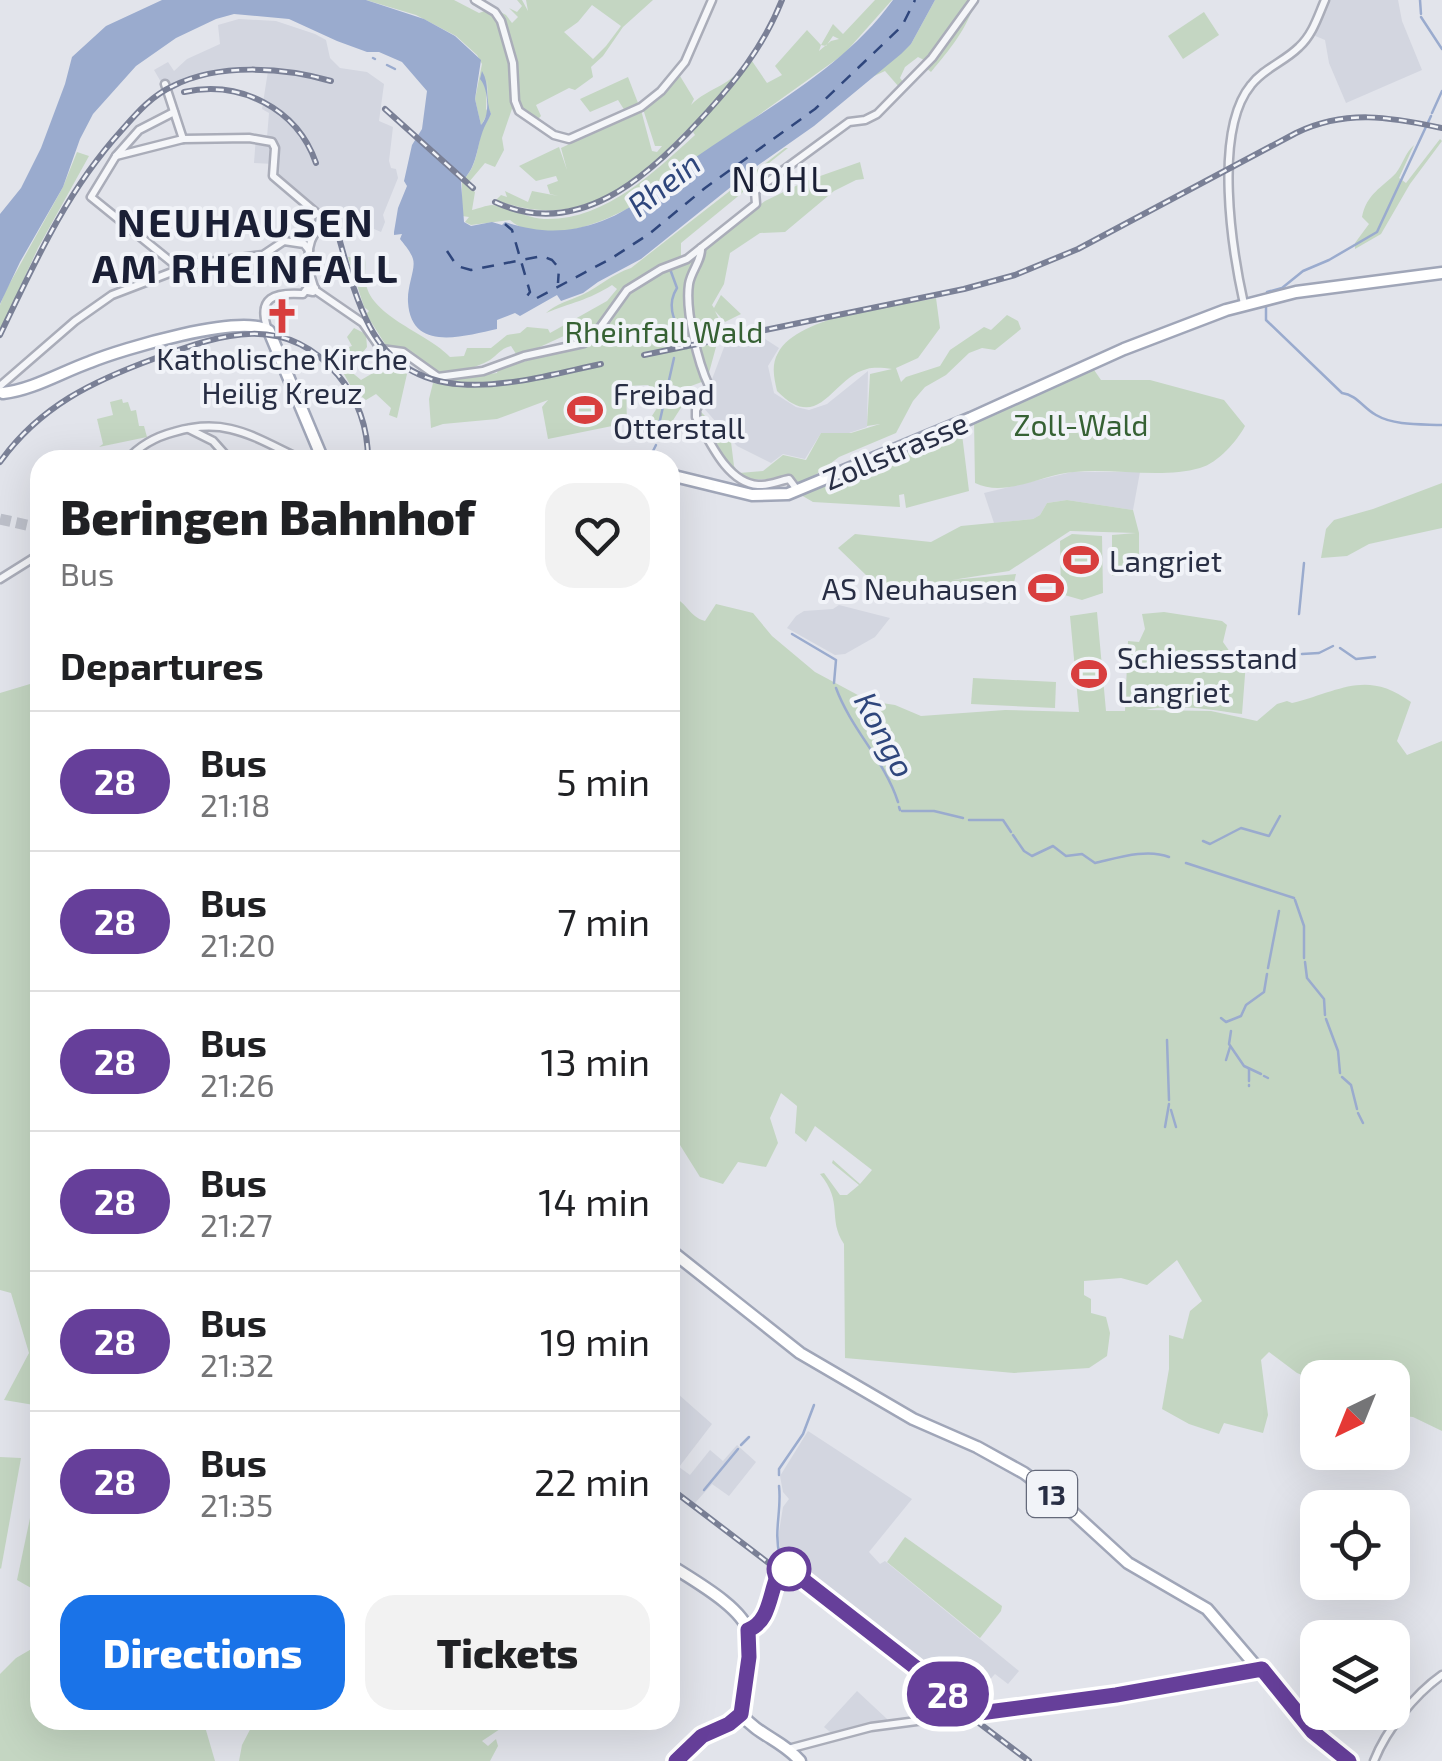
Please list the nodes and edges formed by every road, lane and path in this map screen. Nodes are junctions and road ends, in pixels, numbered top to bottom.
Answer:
1 (475, 0) edge
2 (712, 0) edge
3 (974, 0) edge
4 (1325, 0) edge
5 (166, 84) dead end
6 (174, 112) junction
7 (183, 139) junction
8 (116, 156) junction
9 (309, 245) junction
10 (701, 248) junction
11 (268, 253) junction
12 (180, 269) junction
13 (306, 273) junction
14 (1442, 273) edge
15 (311, 289) junction
16 (1247, 298) junction
17 (264, 325) junction
18 (2, 392) edge
19 (189, 428) junction
20 (138, 450) edge
21 (221, 450) edge
22 (280, 450) edge
23 (319, 450) edge
24 (680, 478) edge
25 (798, 491) junction
26 (30, 560) edge
27 (0, 579) edge
28 (680, 1258) edge
29 (680, 1572) edge
30 (1256, 1668) junction
31 (1442, 1675) edge
32 (788, 1748) junction
33 (800, 1761) edge
34 (1349, 1761) edge
35 (1374, 1761) edge

1 - 2 street
3 - 10 street
4 - 16 street
5 - 6 street
6 - 7 street
6 - 8 street
7 - 8 street
7 - 9 street
8 - 12 street
9 - 11 street
9 - 13 street
10 - 15 street
10 - 25 street
11 - 12 street
11 - 13 street
12 - 18 street
13 - 15 street
14 - 16 main road, Zollstrasse
15 - 17 street
16 - 25 main road, Zollstrasse
17 - 18 main road
17 - 23 main road
19 - 20 street
19 - 21 street
19 - 22 street
24 - 25 main road, Zollstrasse
26 - 27 street
28 - 30 main road, 13
29 - 32 main road
30 - 32 street
30 - 34 main road, 13
31 - 35 street
32 - 33 main road

